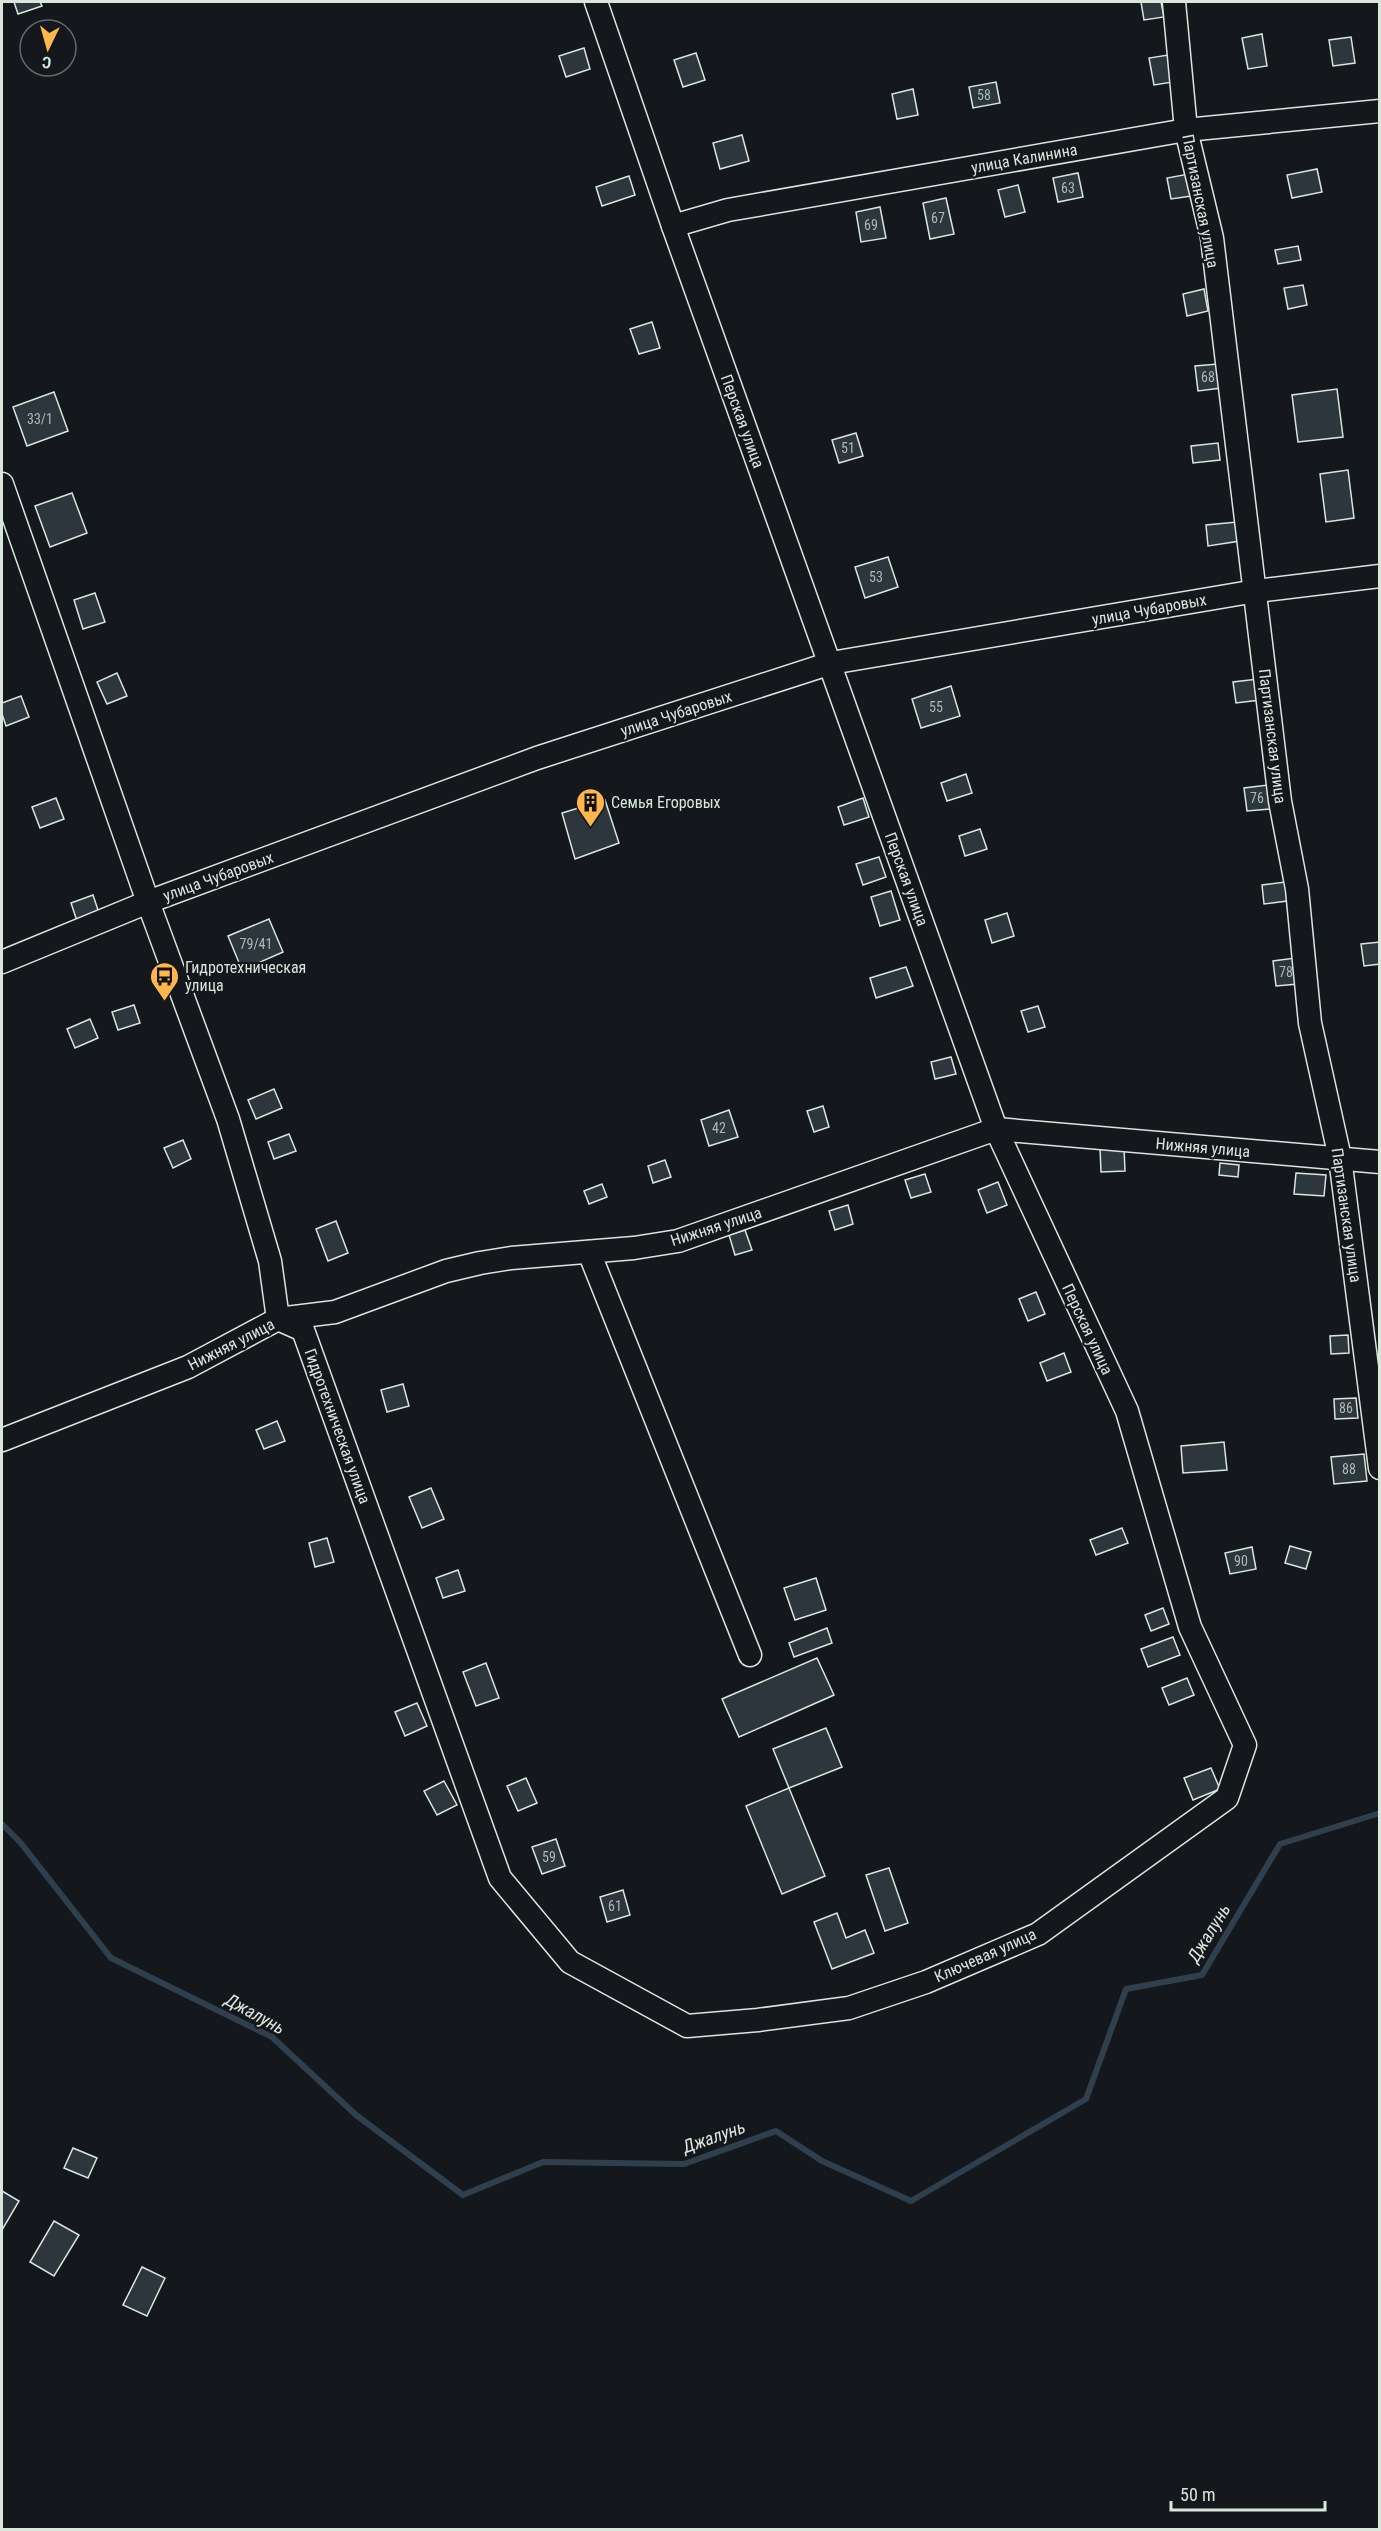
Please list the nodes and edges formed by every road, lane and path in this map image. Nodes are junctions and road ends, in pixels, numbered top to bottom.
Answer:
1 (596, 2) edge
2 (1174, 2) edge
3 (1380, 111) edge
4 (1186, 130) junction
5 (673, 226) junction
6 (2, 484) edge
7 (1380, 576) edge
8 (1256, 591) junction
9 (831, 663) junction
10 (148, 902) junction
11 (2, 962) edge
12 (996, 1129) junction
13 (1340, 1158) junction
14 (1380, 1162) edge
15 (589, 1252) junction
16 (278, 1319) junction
17 (2, 1440) edge
18 (1380, 1468) edge
19 (750, 1655) dead end
20 (1245, 1745) joint
21 (687, 2026) joint

1 - 5 street, Перская улица
2 - 4 street, Партизанская улица
3 - 4 street, улица Калинина
4 - 5 street, улица Калинина
4 - 8 street, Партизанская улица
5 - 9 street, Перская улица
6 - 10 street
7 - 8 street, улица Чубаровых
8 - 9 street, улица Чубаровых
8 - 13 street, Партизанская улица
9 - 10 street, улица Чубаровых
9 - 12 street, Перская улица
10 - 11 street, улица Чубаровых
10 - 16 street
12 - 13 street, Нижняя улица
12 - 15 street, Нижняя улица
12 - 20 street, Перская улица
13 - 14 street, Нижняя улица
13 - 18 street, Партизанская улица
15 - 16 street, Нижняя улица
15 - 19 street
16 - 17 street, Нижняя улица
16 - 21 street, Гидротехническая улица
20 - 21 street, Ключевая улица

